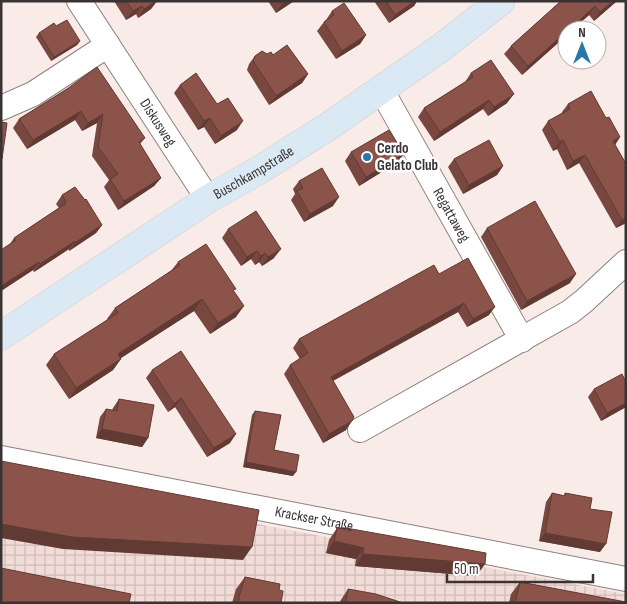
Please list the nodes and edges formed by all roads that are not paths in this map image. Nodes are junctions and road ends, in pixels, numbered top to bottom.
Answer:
1 (79, 1) edge
2 (502, 1) edge
3 (108, 45) junction
4 (382, 91) junction
5 (1, 108) edge
6 (208, 200) junction
7 (626, 262) edge
8 (1, 336) edge
9 (522, 340) junction
10 (360, 430) dead end
11 (1, 458) edge
12 (626, 579) edge

1 - 3 street, Diskusweg
2 - 4 main road, Buschkampstraße
3 - 5 street
3 - 6 street, Diskusweg
4 - 6 main road, Buschkampstraße
4 - 9 street, Regattaweg
6 - 8 main road, Buschkampstraße
7 - 9 street
9 - 10 street
11 - 12 street, Krackser Straße

